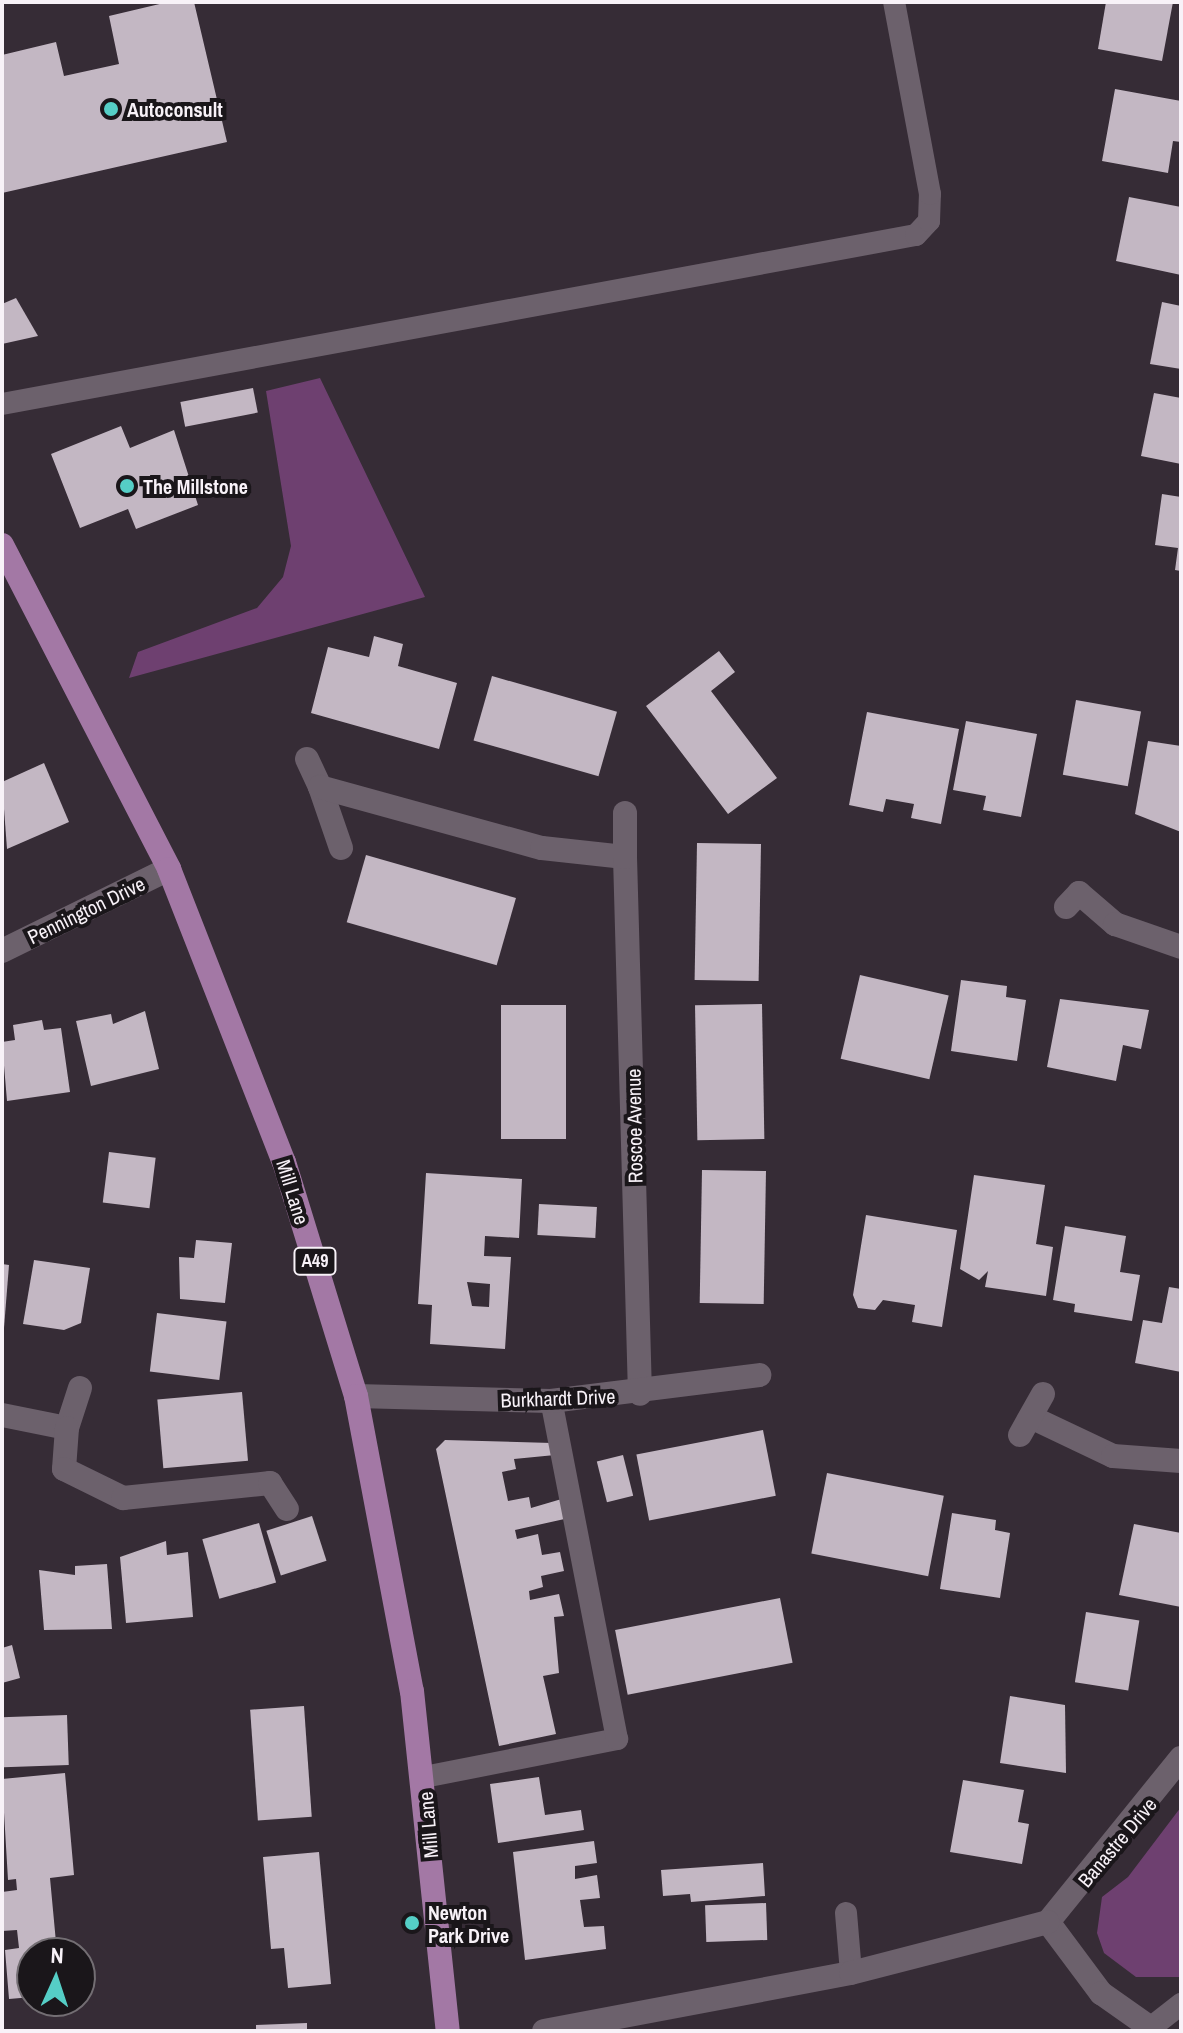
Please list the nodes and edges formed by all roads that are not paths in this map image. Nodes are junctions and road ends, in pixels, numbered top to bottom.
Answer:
1 (894, 2) edge
2 (2, 404) edge
3 (2, 545) edge
4 (307, 759) dead end
5 (320, 787) junction
6 (625, 813) dead end
7 (341, 848) dead end
8 (625, 857) junction
9 (169, 869) junction
10 (1079, 893) dead end
11 (1181, 947) edge
12 (2, 951) edge
13 (759, 1375) dead end
14 (80, 1388) dead end
15 (640, 1394) junction
16 (1043, 1394) dead end
17 (356, 1396) junction
18 (551, 1401) junction
19 (2, 1415) edge
20 (67, 1428) junction
21 (1181, 1461) edge
22 (287, 1509) dead end
23 (1181, 1758) edge
24 (424, 1777) junction
25 (846, 1913) dead end
26 (1048, 1922) junction
27 (851, 1973) junction
28 (1181, 2004) edge
29 (1152, 2030) edge
30 (448, 2031) edge
31 (544, 2031) edge

1 - 2 lane
3 - 9 main road, Mill Lane / A49
4 - 5 street
5 - 7 street
5 - 8 street
6 - 8 street, Roscoe Avenue
8 - 15 street, Roscoe Avenue
9 - 12 street, Pennington Drive
9 - 17 main road, Mill Lane / A49
10 - 11 street
13 - 15 street, Burkhardt Drive
14 - 20 street
15 - 18 street, Burkhardt Drive
16 - 21 street
17 - 18 street, Burkhardt Drive
17 - 24 main road, Mill Lane / A49
18 - 24 lane
19 - 20 street
20 - 22 street
23 - 26 street, Banastre Drive
24 - 30 main road, Mill Lane / A49
25 - 27 lane
26 - 27 street
26 - 29 street
27 - 31 street
28 - 29 lane

